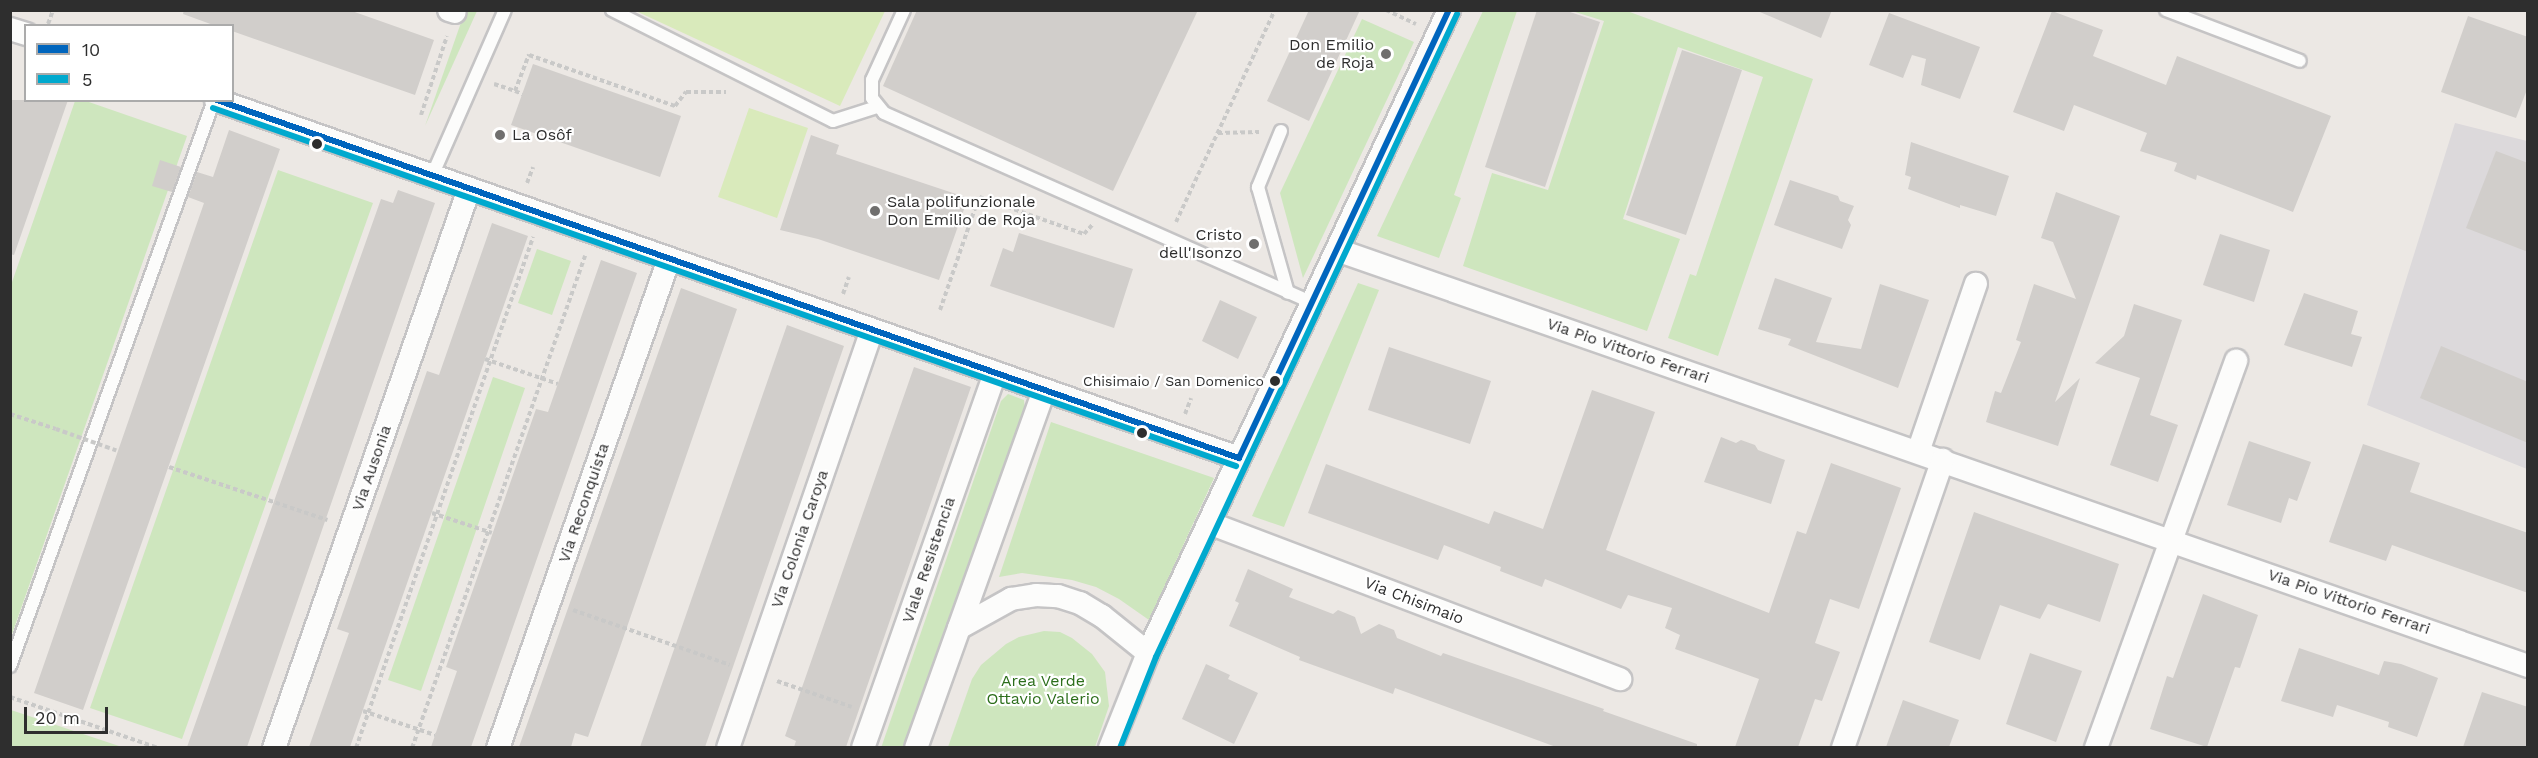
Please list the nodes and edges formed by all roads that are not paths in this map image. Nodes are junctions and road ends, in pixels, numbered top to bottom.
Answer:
1 (505, 10) edge
2 (612, 10) edge
3 (904, 10) edge
4 (1449, 10) edge
5 (2166, 10) edge
6 (2300, 62) dead end
7 (214, 102) edge
8 (221, 102) edge
9 (877, 107) junction
10 (1281, 132) road end
11 (432, 176) junction
12 (469, 189) junction
13 (1337, 250) junction
14 (669, 259) junction
15 (1976, 284) dead end
16 (1288, 293) junction
17 (1312, 303) junction
18 (872, 330) junction
19 (2236, 361) dead end
20 (995, 373) junction
21 (1044, 390) junction
22 (1918, 452) junction
23 (1239, 458) junction
24 (1943, 460) junction
25 (1209, 523) junction
26 (2171, 539) junction
27 (959, 628) junction
28 (1148, 653) junction
29 (10, 666) edge
30 (2528, 666) edge
31 (1620, 680) dead end
32 (274, 747) edge
33 (498, 747) edge
34 (728, 747) edge
35 (863, 747) edge
36 (916, 747) edge
37 (1110, 747) edge
38 (1843, 747) edge
39 (2096, 747) edge

1 - 11 lane
2 - 9 lane
3 - 9 lane
4 - 13 street
5 - 6 lane
7 - 29 lane
8 - 11 street
9 - 16 lane
10 - 16 lane
11 - 12 street
12 - 14 street
12 - 32 street, Via Ausonia
13 - 17 street
13 - 22 street, Via Pio Vittorio Ferrari
14 - 18 street
14 - 33 street, Via Reconquista
15 - 22 street
16 - 17 lane
17 - 23 street
18 - 20 street
18 - 34 street, Via Colonia Caroya
19 - 26 street
20 - 21 street
20 - 35 street, Viale Resistencia
21 - 23 street
21 - 27 street
22 - 24 street, Via Pio Vittorio Ferrari
23 - 25 street
24 - 26 street, Via Pio Vittorio Ferrari
24 - 38 street
25 - 28 street
25 - 31 street, Via Chisimaio
26 - 30 street, Via Pio Vittorio Ferrari
26 - 39 street
27 - 28 street
27 - 36 street
28 - 37 street

